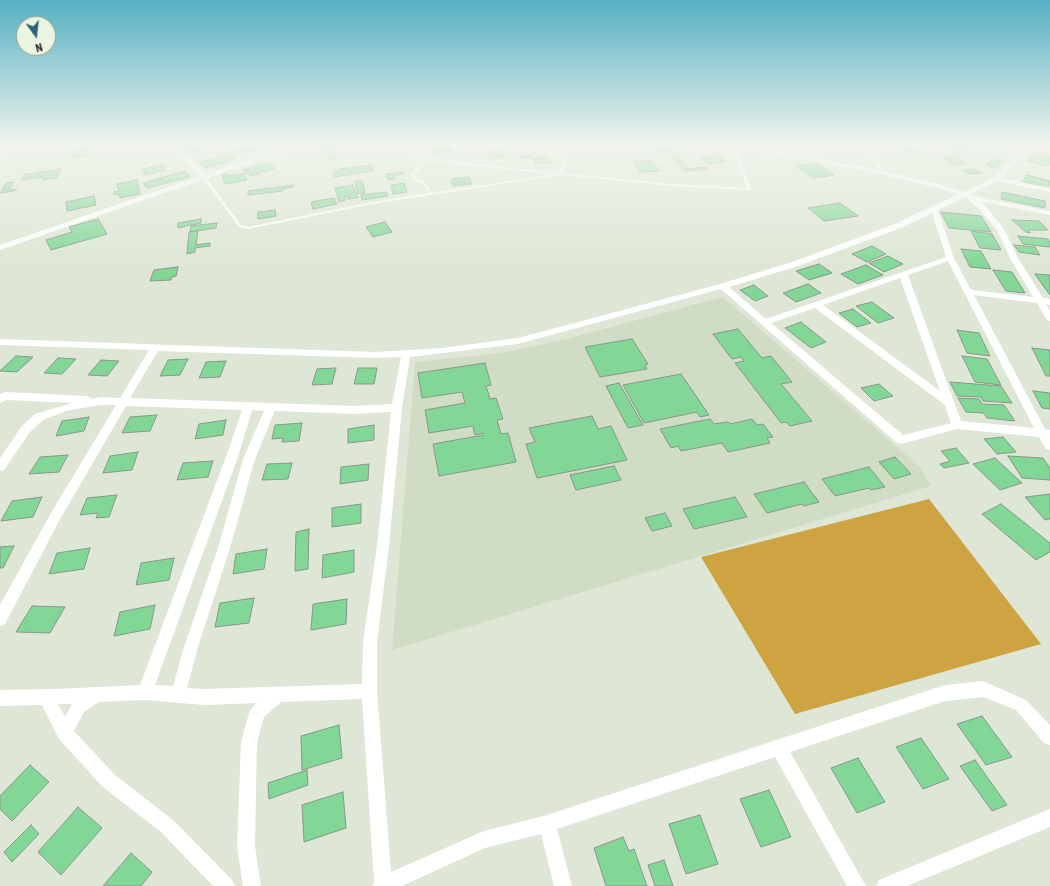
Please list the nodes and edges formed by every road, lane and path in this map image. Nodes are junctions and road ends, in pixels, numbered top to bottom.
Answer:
1 (180, 185) edge
2 (210, 185) edge
3 (425, 185) edge
4 (486, 185) edge
5 (680, 185) edge
6 (748, 185) edge
7 (937, 185) edge
8 (982, 185) edge
9 (1027, 185) edge
10 (1050, 190) edge
11 (431, 194) junction
12 (964, 194) junction
13 (983, 203) junction
14 (934, 209) junction
15 (1047, 212) edge
16 (1050, 220) edge
17 (0, 248) edge
18 (950, 258) junction
19 (903, 274) junction
20 (723, 286) junction
21 (968, 292) junction
22 (1039, 301) junction
23 (1050, 302) edge
24 (816, 304) junction
25 (1050, 318) edge
26 (765, 322) junction
27 (0, 342) edge
28 (155, 348) junction
29 (406, 354) junction
30 (2, 397) edge
31 (100, 400) junction
32 (125, 400) junction
33 (949, 403) junction
34 (248, 407) junction
35 (271, 407) junction
36 (397, 408) junction
37 (957, 425) junction
38 (1046, 433) edge
39 (1050, 446) edge
40 (0, 467) edge
41 (0, 619) edge
42 (369, 691) junction
43 (145, 692) junction
44 (97, 694) junction
45 (178, 694) junction
46 (278, 694) junction
47 (46, 697) junction
48 (0, 698) edge
49 (65, 733) junction
50 (1050, 737) edge
51 (779, 748) junction
52 (1050, 818) edge
53 (548, 824) junction
54 (226, 886) edge
55 (252, 886) edge
56 (382, 886) edge
57 (563, 886) edge
58 (857, 886) edge
59 (885, 886) edge

1 - 17 street
2 - 11 lane
3 - 11 lane
4 - 11 lane
5 - 6 lane
7 - 12 street
8 - 12 street
9 - 10 street
12 - 13 street
12 - 14 street
13 - 15 street
13 - 22 street
14 - 18 street
14 - 20 street
15 - 16 street
18 - 19 street
18 - 21 street
19 - 24 street
19 - 33 street
20 - 26 street
20 - 29 street
21 - 22 street
21 - 38 street
22 - 23 street
22 - 25 street
24 - 26 street
24 - 33 street
26 - 37 street
27 - 28 street
28 - 29 street
28 - 32 street
29 - 36 street
30 - 31 street
31 - 32 street
31 - 40 street
32 - 34 street
32 - 41 street
33 - 37 street
34 - 35 street
34 - 43 street
35 - 36 street
35 - 45 street
36 - 42 street
37 - 38 street
38 - 39 street
42 - 46 street
42 - 56 street
43 - 44 street
43 - 45 street
44 - 47 street
44 - 49 street
45 - 46 street
46 - 55 street
47 - 48 street
47 - 49 street
49 - 54 street
50 - 51 street
51 - 53 street
51 - 58 street
52 - 59 street
53 - 56 street
53 - 57 street

